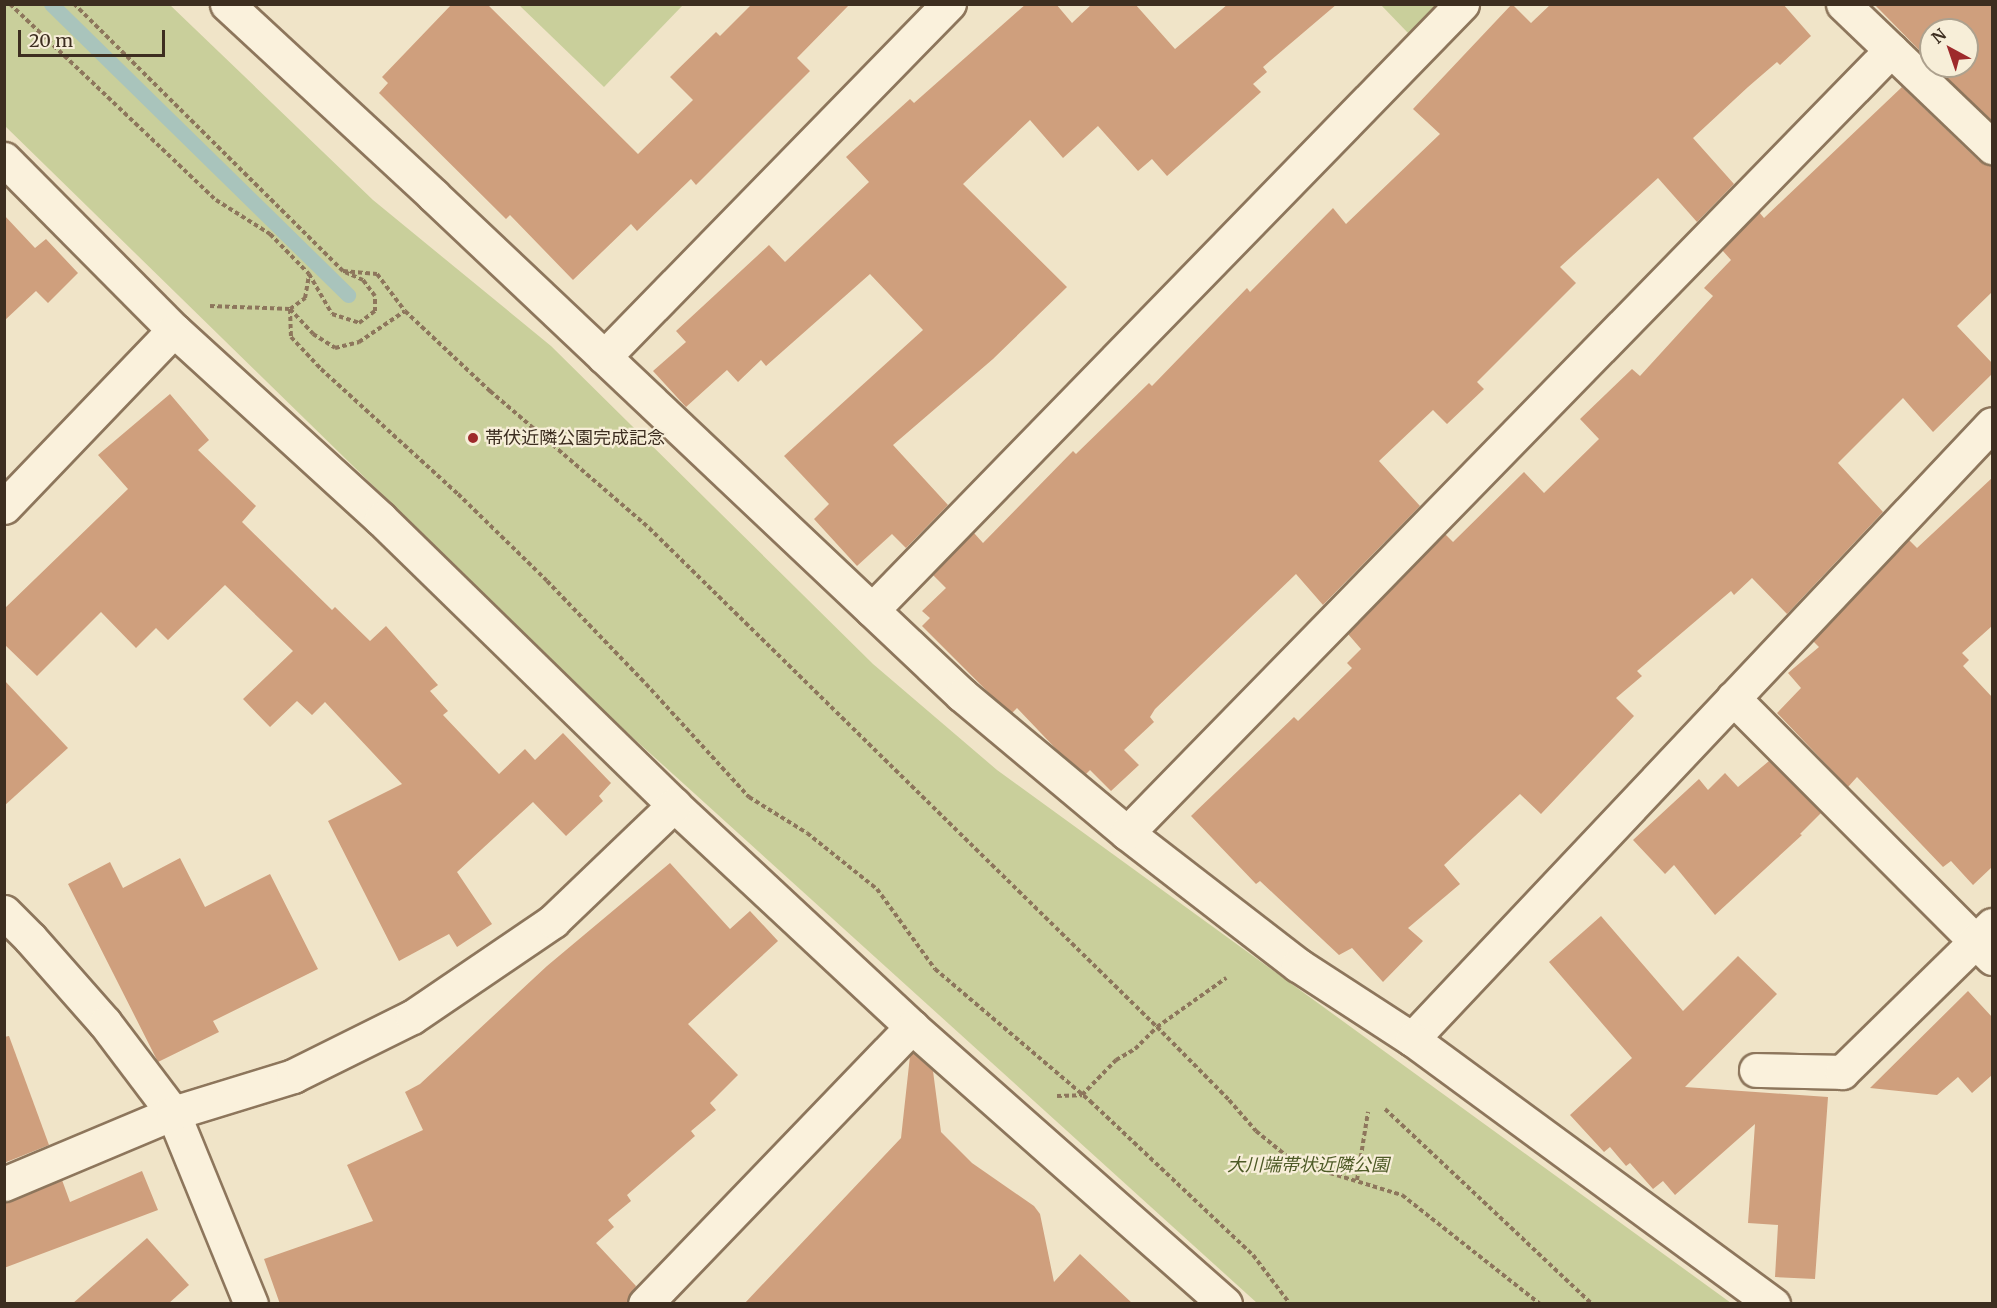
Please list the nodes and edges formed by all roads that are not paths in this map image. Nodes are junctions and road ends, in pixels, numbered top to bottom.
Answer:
1 (227, 4) edge
2 (949, 4) edge
3 (1462, 4) edge
4 (1843, 4) edge
5 (1892, 50) junction
6 (1992, 147) edge
7 (4, 159) edge
8 (174, 330) junction
9 (604, 357) junction
10 (1992, 424) edge
11 (4, 507) edge
12 (872, 610) junction
13 (1733, 698) junction
14 (674, 805) junction
15 (1127, 833) junction
16 (4, 912) edge
17 (1987, 942) edge
18 (912, 1027) junction
19 (1412, 1039) junction
20 (1756, 1070) dead end
21 (173, 1113) junction
22 (4, 1184) edge
23 (251, 1304) edge
24 (645, 1304) edge
25 (1226, 1304) edge
26 (1773, 1304) edge

1 - 9 street
2 - 9 street
3 - 12 street
4 - 5 street
5 - 6 street
5 - 15 street
7 - 8 street
8 - 11 street
8 - 14 street
9 - 12 street
10 - 13 street
12 - 15 street
13 - 17 street
13 - 19 street
14 - 18 street
14 - 21 street
15 - 19 street
16 - 21 street
17 - 20 street
18 - 24 street
18 - 25 street
19 - 26 street
21 - 22 street
21 - 23 street

